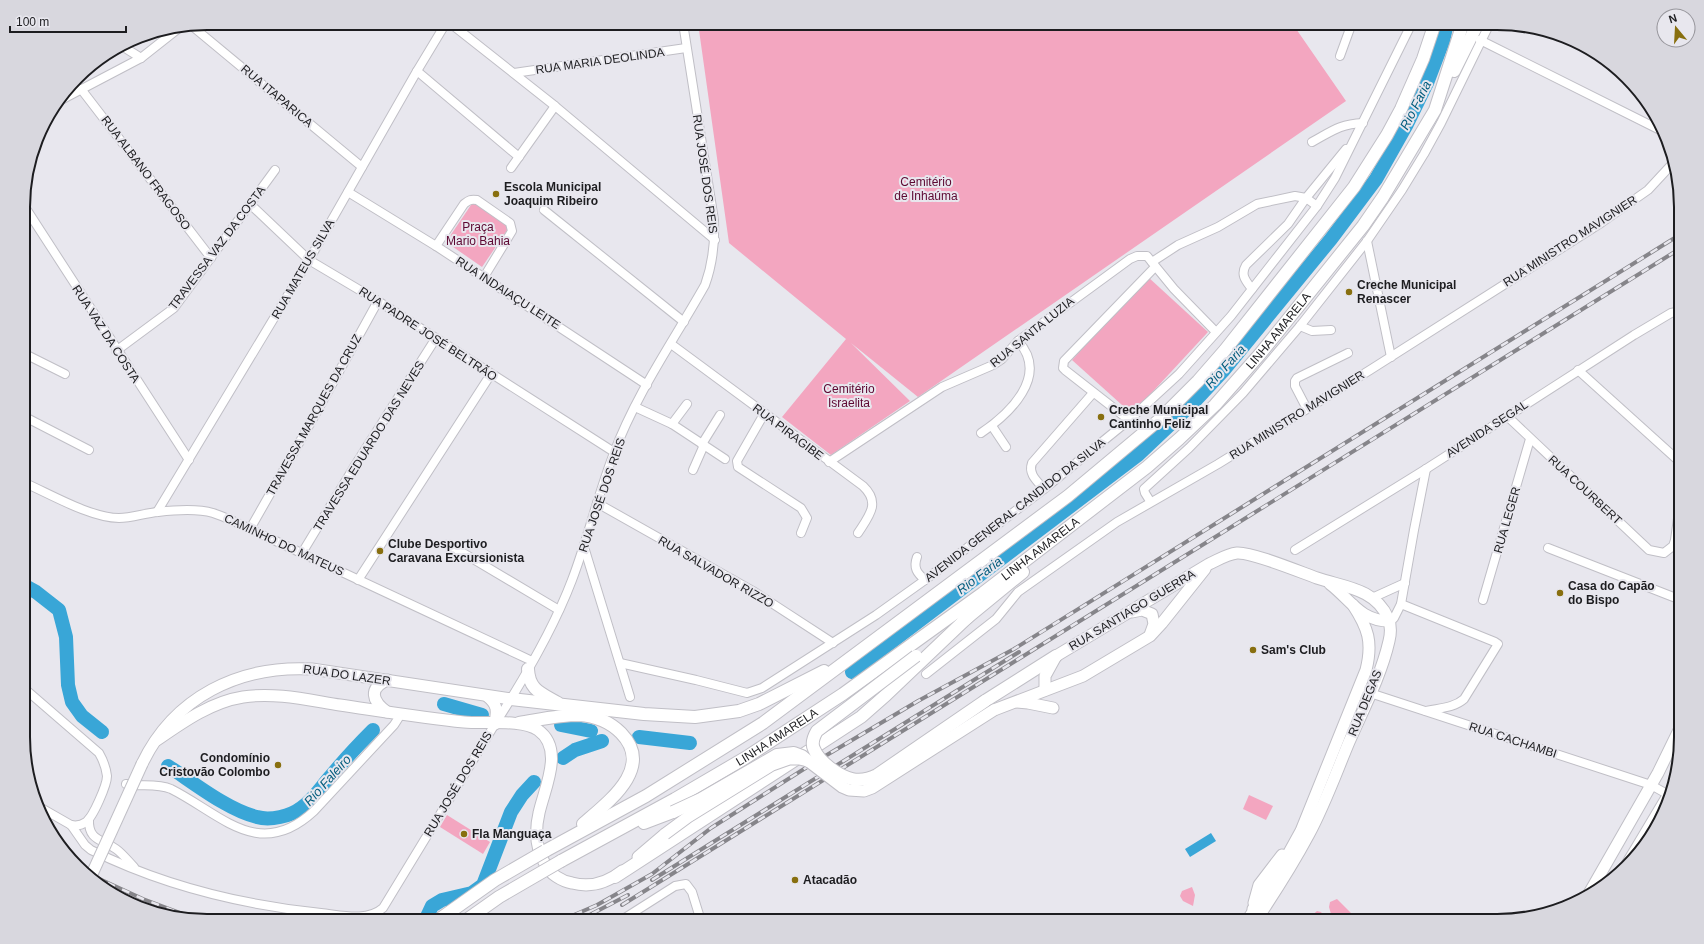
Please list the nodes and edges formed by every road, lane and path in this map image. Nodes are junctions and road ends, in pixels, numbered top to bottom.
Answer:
1 (197, 30) edge
2 (442, 30) edge
3 (459, 30) edge
4 (683, 30) edge
5 (1349, 30) edge
6 (1408, 30) edge
7 (1433, 30) edge
8 (1461, 30) edge
9 (1475, 30) edge
10 (1486, 30) edge
11 (173, 33) edge
12 (1480, 40) junction
13 (686, 48) junction
14 (127, 49) edge
15 (1340, 56) dead end
16 (141, 58) junction
17 (417, 71) junction
18 (514, 73) junction
19 (81, 88) junction
20 (71, 94) edge
21 (555, 106) junction
22 (1435, 110) junction
23 (1362, 123) junction
24 (1655, 128) edge
25 (1354, 140) junction
26 (1312, 142) dead end
27 (519, 157) junction
28 (362, 167) junction
29 (1670, 167) edge
30 (511, 168) dead end
31 (275, 170) dead end
32 (348, 192) junction
33 (1306, 198) junction
34 (251, 205) junction
35 (1317, 206) junction
36 (544, 210) dead end
37 (30, 216) edge
38 (715, 240) junction
39 (1367, 241) junction
40 (436, 246) junction
41 (211, 258) junction
42 (309, 260) junction
43 (1153, 264) junction
44 (484, 277) junction
45 (1252, 289) junction
46 (378, 301) junction
47 (1674, 312) edge
48 (684, 322) junction
49 (1300, 326) junction
50 (1331, 330) dead end
51 (1216, 332) junction
52 (436, 338) junction
53 (1018, 341) junction
54 (671, 344) junction
55 (116, 351) junction
56 (1348, 353) dead end
57 (30, 357) edge
58 (1391, 357) junction
59 (1578, 370) junction
60 (65, 374) dead end
61 (491, 374) junction
62 (647, 385) junction
63 (1093, 392) junction
64 (687, 404) dead end
65 (635, 407) junction
66 (1307, 409) junction
67 (764, 414) junction
68 (720, 415) dead end
69 (1507, 416) junction
70 (30, 420) edge
71 (1129, 420) junction
72 (672, 424) junction
73 (992, 426) junction
74 (981, 433) dead end
75 (1530, 439) junction
76 (703, 444) junction
77 (1006, 447) dead end
78 (89, 450) dead end
79 (614, 452) junction
80 (1674, 457) edge
81 (725, 459) dead end
82 (188, 460) junction
83 (829, 462) junction
84 (1426, 469) junction
85 (693, 470) dead end
86 (30, 486) edge
87 (1044, 489) junction
88 (1150, 501) junction
89 (597, 503) junction
90 (157, 512) junction
91 (1083, 517) junction
92 (250, 529) junction
93 (801, 533) dead end
94 (858, 533) dead end
95 (1674, 542) edge
96 (448, 544) dead end
97 (584, 547) junction
98 (1548, 548) dead end
99 (1296, 550) dead end
100 (302, 553) junction
101 (917, 557) dead end
102 (1209, 564) junction
103 (358, 580) junction
104 (925, 580) junction
105 (1328, 582) junction
106 (1405, 582) junction
107 (1674, 597) edge
108 (1372, 598) junction
109 (1483, 600) dead end
110 (1401, 604) junction
111 (1353, 605) junction
112 (559, 610) junction
113 (1127, 613) junction
114 (969, 616) junction
115 (1390, 622) junction
116 (1150, 636) junction
117 (833, 643) junction
118 (855, 655) junction
119 (1056, 656) junction
120 (620, 663) junction
121 (530, 665) junction
122 (926, 674) dead end
123 (388, 680) junction
124 (1046, 690) junction
125 (1358, 691) junction
126 (1370, 693) junction
127 (30, 694) edge
128 (488, 697) junction
129 (630, 697) dead end
130 (511, 699) junction
131 (1014, 702) junction
132 (562, 705) junction
133 (990, 706) junction
134 (1053, 708) dead end
135 (1425, 711) junction
136 (388, 712) junction
137 (401, 714) junction
138 (518, 723) junction
139 (495, 724) junction
140 (157, 740) junction
141 (1674, 740) edge
142 (808, 761) junction
143 (126, 784) dead end
144 (1651, 785) junction
145 (1665, 793) edge
146 (46, 811) edge
147 (89, 819) junction
148 (1653, 820) edge
149 (71, 825) junction
150 (1646, 832) edge
151 (571, 836) junction
152 (602, 839) junction
153 (1616, 847) junction
154 (1619, 865) edge
155 (134, 868) junction
156 (93, 872) edge
157 (615, 877) junction
158 (1594, 884) edge
159 (330, 914) edge
160 (372, 914) edge
161 (446, 914) edge
162 (475, 914) edge
163 (631, 914) edge
164 (699, 914) edge
165 (1258, 914) edge
166 (1260, 914) edge

1 - 28 street, RUA ITAPARICA
2 - 17 street, RUA MATEUS SILVA
3 - 18 street
4 - 13 street, RUA JOSÉ DOS REIS
5 - 15 street
6 - 23 street, AVENIDA GENERAL CANDIDO DA SILVA
7 - 118 highway, LINHA AMARELA
8 - 22 highway, LINHA AMARELA
9 - 22 highway
10 - 12 street
11 - 16 street
12 - 24 street
12 - 39 street
13 - 18 street, RUA MARIA DEOLINDA
13 - 38 street, RUA JOSÉ DOS REIS
14 - 16 street
16 - 19 street
17 - 27 street
17 - 28 street, RUA MATEUS SILVA
18 - 21 street
19 - 20 street
19 - 41 street, RUA ALBANO FRAGOSO
21 - 27 street
21 - 38 street
22 - 91 highway, LINHA AMARELA
23 - 25 street, AVENIDA GENERAL CANDIDO DA SILVA
23 - 26 street
25 - 33 street
25 - 35 street, AVENIDA GENERAL CANDIDO DA SILVA
27 - 30 street
28 - 32 street, RUA MATEUS SILVA
29 - 58 street, RUA MINISTRO MAVIGNIER
31 - 34 street, TRAVESSA VAZ DA COSTA
32 - 40 street, RUA INDAIAÇU LEITE
32 - 42 street, RUA MATEUS SILVA
33 - 35 street
33 - 43 street
33 - 45 street
34 - 41 street, TRAVESSA VAZ DA COSTA
34 - 42 street, RUA PADRE JOSÉ BELTRÃO
35 - 45 street, AVENIDA GENERAL CANDIDO DA SILVA
36 - 48 street
37 - 55 street, RUA VAZ DA COSTA
38 - 48 street, RUA JOSÉ DOS REIS
39 - 49 street
39 - 58 street
40 - 44 street, RUA INDAIAÇU LEITE
40 - 44 street
41 - 55 street, TRAVESSA VAZ DA COSTA
42 - 46 street, RUA PADRE JOSÉ BELTRÃO
42 - 82 street, RUA MATEUS SILVA
43 - 51 street
43 - 53 street, RUA SANTA LUZIA
43 - 63 street
44 - 62 street, RUA INDAIAÇU LEITE
45 - 51 street, AVENIDA GENERAL CANDIDO DA SILVA
46 - 52 street, RUA PADRE JOSÉ BELTRÃO
46 - 92 street, TRAVESSA MARQUES DA CRUZ
47 - 59 street, AVENIDA SEGAL
48 - 54 street, RUA JOSÉ DOS REIS
49 - 50 street
49 - 88 street
51 - 71 street, AVENIDA GENERAL CANDIDO DA SILVA
52 - 61 street, RUA PADRE JOSÉ BELTRÃO
52 - 100 street, TRAVESSA EDUARDO DAS NEVES
53 - 73 street
53 - 83 street, RUA SANTA LUZIA
54 - 62 street, RUA JOSÉ DOS REIS
54 - 67 street, RUA PIRAGIBE
55 - 82 street, RUA VAZ DA COSTA
56 - 66 street
57 - 60 street
58 - 66 street, RUA MINISTRO MAVIGNIER
59 - 69 street, AVENIDA SEGAL
59 - 80 street
61 - 79 street, RUA PADRE JOSÉ BELTRÃO
61 - 103 street
62 - 65 street, RUA JOSÉ DOS REIS
63 - 71 street
63 - 87 street
64 - 72 street
65 - 72 street
65 - 79 street, RUA JOSÉ DOS REIS
66 - 88 street, RUA MINISTRO MAVIGNIER
67 - 83 street, RUA PIRAGIBE
67 - 93 street
68 - 76 street
69 - 75 street, RUA COURBERT
69 - 84 street, AVENIDA SEGAL
70 - 78 street
71 - 87 street, AVENIDA GENERAL CANDIDO DA SILVA
72 - 76 street
73 - 74 street
73 - 77 street
75 - 95 street, RUA COURBERT
75 - 109 street, RUA LEGER
76 - 81 street
76 - 85 street
79 - 89 street, RUA JOSÉ DOS REIS
82 - 90 street, RUA MATEUS SILVA
83 - 94 street, RUA PIRAGIBE
84 - 99 street, AVENIDA SEGAL
84 - 106 street, RUA DEGAS
86 - 90 street, CAMINHO DO MATEUS
87 - 104 street, AVENIDA GENERAL CANDIDO DA SILVA
88 - 122 street, RUA MINISTRO MAVIGNIER
89 - 97 street, RUA JOSÉ DOS REIS
89 - 117 street, RUA SALVADOR RIZZO
90 - 92 street, CAMINHO DO MATEUS
91 - 114 highway
91 - 152 highway, LINHA AMARELA
92 - 100 street, CAMINHO DO MATEUS
96 - 112 street
97 - 112 street, RUA JOSÉ DOS REIS
97 - 120 street
98 - 107 street
100 - 103 street, CAMINHO DO MATEUS
101 - 104 street
102 - 105 main road, RUA SANTIAGO GUERRA
102 - 113 main road, RUA SANTIAGO GUERRA
102 - 116 main road, RUA SANTIAGO GUERRA
103 - 121 street, CAMINHO DO MATEUS
104 - 117 street, AVENIDA GENERAL CANDIDO DA SILVA
105 - 108 main road, RUA SANTIAGO GUERRA
105 - 111 main road, RUA SANTIAGO GUERRA
106 - 108 street
106 - 110 street, RUA DEGAS
108 - 115 main road, RUA SANTIAGO GUERRA
110 - 115 street, RUA DEGAS
110 - 135 street
111 - 115 main road
111 - 125 main road, RUA DEGAS
112 - 121 street, RUA JOSÉ DOS REIS
113 - 116 main road
113 - 119 main road, RUA SANTIAGO GUERRA
114 - 133 highway, bridge
114 - 157 highway
115 - 126 main road, RUA DEGAS
116 - 124 main road, RUA SANTIAGO GUERRA
117 - 120 street, AVENIDA GENERAL CANDIDO DA SILVA
118 - 132 highway
118 - 151 highway, LINHA AMARELA
119 - 124 main road
119 - 133 highway
120 - 129 street
121 - 130 street, RUA JOSÉ DOS REIS
121 - 132 highway
123 - 128 main road, RUA DO LAZER
123 - 136 main road
123 - 140 main road, RUA DO LAZER
124 - 131 main road, RUA SANTIAGO GUERRA
125 - 126 street, RUA CACHAMBI
125 - 165 main road, RUA DEGAS
126 - 135 street, RUA CACHAMBI
126 - 166 main road, RUA DEGAS
127 - 147 street
128 - 130 main road, RUA DO LAZER
128 - 139 main road
130 - 132 highway
130 - 139 street, RUA JOSÉ DOS REIS
131 - 133 main road, RUA SANTIAGO GUERRA
131 - 134 main road
133 - 142 main road, RUA SANTIAGO GUERRA, bridge
135 - 144 street, RUA CACHAMBI
136 - 137 main road, RUA DO LAZER
136 - 140 main road, RUA DO LAZER
137 - 139 main road, RUA DO LAZER
137 - 143 street
138 - 139 main road, RUA DO LAZER
138 - 151 highway
138 - 157 main road
139 - 160 street, RUA JOSÉ DOS REIS
140 - 156 main road, RUA DO LAZER, bridge
141 - 144 main road
142 - 152 highway, bridge
142 - 157 main road, bridge
144 - 145 street, RUA CACHAMBI
144 - 153 main road
146 - 149 street
147 - 149 street
147 - 155 street
148 - 150 main road
149 - 155 street
151 - 161 highway, LINHA AMARELA, bridge
152 - 162 highway, LINHA AMARELA, bridge
153 - 154 main road
153 - 158 main road
155 - 159 street, RUA JOSÉ DOS REIS
163 - 164 street

